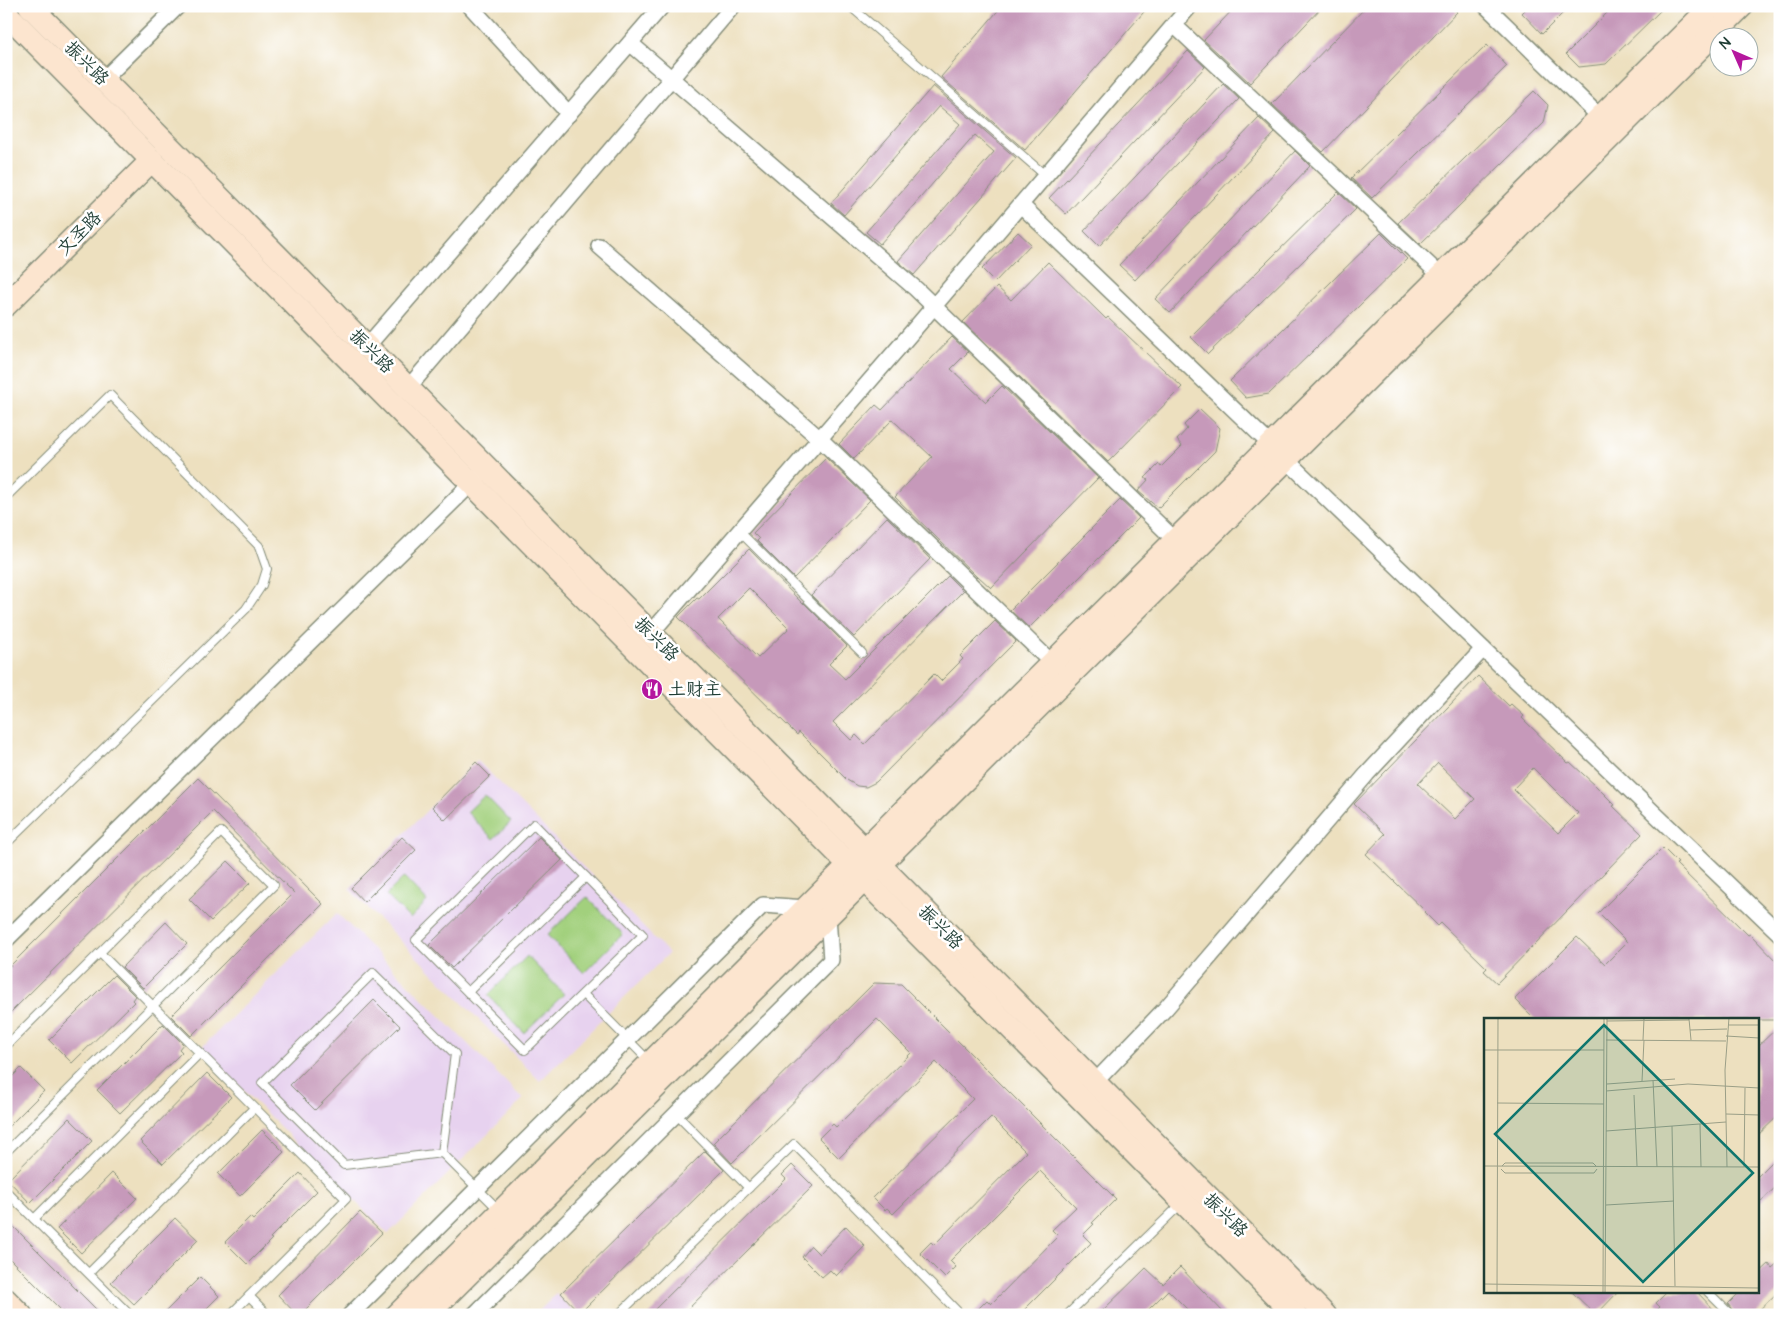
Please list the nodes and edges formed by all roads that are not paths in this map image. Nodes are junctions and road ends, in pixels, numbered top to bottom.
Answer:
1 (30, 6) edge
2 (178, 6) edge
3 (470, 6) edge
4 (662, 6) edge
5 (733, 6) edge
6 (850, 6) edge
7 (1190, 6) edge
8 (1486, 6) edge
9 (1742, 6) edge
10 (1701, 10) edge
11 (6, 12) edge
12 (1174, 24) junction
13 (630, 43) junction
14 (671, 79) junction
15 (103, 80) junction
16 (569, 114) junction
17 (1600, 117) junction
18 (152, 160) junction
19 (1046, 176) junction
20 (1021, 205) junction
21 (599, 246) dead end
22 (1441, 276) junction
23 (6, 305) edge
24 (934, 306) junction
25 (369, 344) dead end
26 (408, 388) junction
27 (820, 439) junction
28 (1278, 453) junction
29 (480, 476) junction
30 (6, 497) edge
31 (739, 531) junction
32 (1175, 540) junction
33 (651, 633) junction
34 (1483, 649) junction
35 (862, 653) dead end
36 (1052, 664) junction
37 (6, 844) edge
38 (865, 865) junction
39 (586, 877) junction
40 (806, 908) junction
41 (828, 916) junction
42 (1780, 934) edge
43 (6, 940) edge
44 (100, 953) junction
45 (468, 992) junction
46 (583, 994) junction
47 (152, 1006) junction
48 (628, 1039) junction
49 (6, 1046) edge
50 (200, 1053) junction
51 (650, 1063) junction
52 (1095, 1082) junction
53 (254, 1108) junction
54 (676, 1114) junction
55 (6, 1152) edge
56 (442, 1153) junction
57 (749, 1188) junction
58 (478, 1189) junction
59 (6, 1191) edge
60 (1183, 1202) junction
61 (501, 1212) junction
62 (34, 1219) junction
63 (89, 1273) junction
64 (1710, 1294) edge
65 (249, 1296) junction
66 (6, 1300) edge
67 (21, 1315) edge
68 (130, 1315) edge
69 (230, 1315) edge
70 (268, 1315) edge
71 (350, 1315) edge
72 (397, 1315) edge
73 (427, 1315) edge
74 (474, 1315) edge
75 (618, 1315) edge
76 (961, 1315) edge
77 (1067, 1315) edge
78 (1295, 1315) edge
79 (1325, 1315) edge
80 (1730, 1315) edge

1 - 15 street, 振兴路
2 - 15 street
3 - 16 street
4 - 13 street
5 - 14 street
6 - 19 lane
7 - 12 street
8 - 17 street
9 - 28 street
10 - 17 street
11 - 18 street, 振兴路
12 - 19 street
12 - 22 street
13 - 14 street
13 - 16 street
14 - 24 street
14 - 26 street
15 - 26 street, 振兴路
16 - 25 street
17 - 22 street
18 - 23 street, 文圣路
18 - 29 street, 振兴路
19 - 20 street
20 - 24 street
20 - 28 street
21 - 27 street
22 - 28 street
24 - 27 street
24 - 32 street
26 - 29 street, 振兴路
27 - 31 street
27 - 36 street
28 - 32 street
28 - 34 street
28 - 38 street
29 - 33 street, 振兴路
29 - 38 street, 振兴路
29 - 43 street
30 - 37 lane
31 - 33 street
31 - 35 lane
32 - 36 street
33 - 38 street, 振兴路
34 - 42 street
34 - 52 street
36 - 38 street
38 - 40 street
38 - 41 street
38 - 52 street, 振兴路
38 - 60 street, 振兴路
39 - 45 lane
39 - 45 lane
39 - 46 lane
40 - 48 street
40 - 51 street
41 - 54 street
41 - 73 street
44 - 47 lane
44 - 47 lane
44 - 49 lane
45 - 46 lane
46 - 48 lane
47 - 50 lane
47 - 55 lane
48 - 51 lane
48 - 58 street
50 - 53 lane
50 - 62 lane
51 - 61 street
52 - 79 street, 振兴路
53 - 63 lane
53 - 65 lane
54 - 57 lane
54 - 74 street
56 - 56 lane
56 - 58 lane
57 - 75 lane
57 - 76 lane
58 - 61 lane
58 - 71 street
59 - 62 lane
60 - 77 lane
60 - 78 street, 振兴路
61 - 72 street
62 - 63 lane
63 - 68 lane
64 - 80 lane
65 - 69 lane
65 - 70 lane
66 - 67 street

